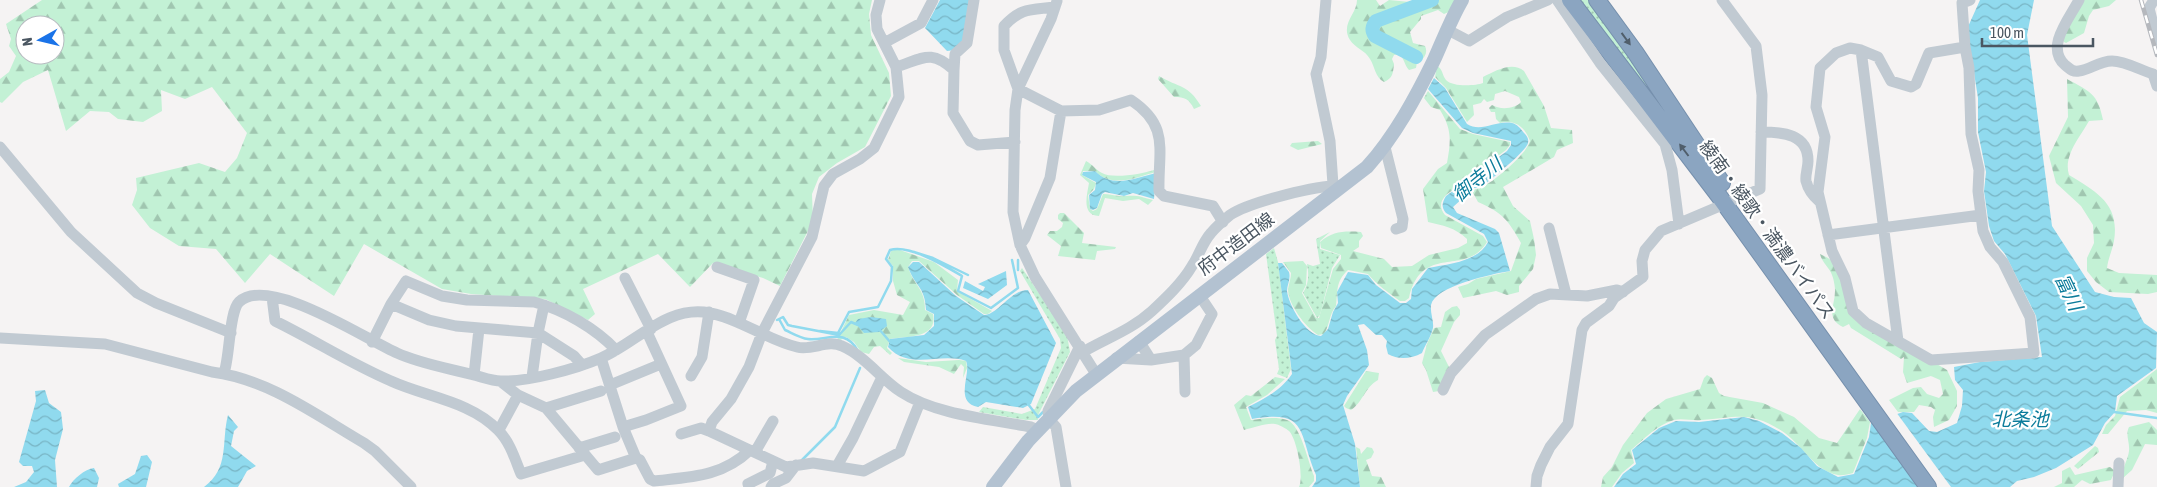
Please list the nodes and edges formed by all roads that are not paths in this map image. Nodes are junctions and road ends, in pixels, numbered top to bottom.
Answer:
1 (880, 0) edge
2 (932, 0) edge
3 (974, 0) edge
4 (1326, 0) edge
5 (1462, 0) edge
6 (1548, 0) edge
7 (1557, 0) edge
8 (1570, 0) edge
9 (1597, 0) edge
10 (1722, 0) edge
11 (1970, 0) edge
12 (2079, 0) edge
13 (2154, 0) edge
14 (1056, 4) edge
15 (1448, 30) junction
16 (2157, 40) edge
17 (884, 43) junction
18 (1965, 47) junction
19 (1861, 50) junction
20 (896, 67) junction
21 (954, 70) junction
22 (2157, 86) edge
23 (1018, 89) junction
24 (1061, 111) junction
25 (1762, 132) junction
26 (1014, 142) junction
27 (0, 147) edge
28 (1385, 147) junction
29 (1338, 185) junction
30 (1818, 201) junction
31 (1729, 203) junction
32 (1981, 215) junction
33 (1223, 222) junction
34 (1678, 224) junction
35 (1549, 228) dead end
36 (1883, 228) junction
37 (1396, 229) dead end
38 (1828, 235) junction
39 (1020, 245) junction
40 (718, 267) dead end
41 (625, 278) dead end
42 (1623, 292) junction
43 (1566, 294) junction
44 (1200, 296) junction
45 (272, 297) junction
46 (391, 304) junction
47 (544, 305) junction
48 (709, 312) junction
49 (739, 322) junction
50 (479, 329) junction
51 (649, 330) junction
52 (231, 333) junction
53 (538, 333) junction
54 (762, 333) junction
55 (0, 338) edge
56 (1139, 341) junction
57 (1898, 341) junction
58 (372, 342) junction
59 (1081, 349) junction
60 (616, 350) junction
61 (1184, 355) junction
62 (601, 358) junction
63 (1116, 358) junction
64 (1151, 360) junction
65 (661, 364) junction
66 (582, 365) junction
67 (224, 374) junction
68 (1096, 374) junction
69 (474, 375) junction
70 (691, 376) dead end
71 (532, 377) junction
72 (882, 377) junction
73 (500, 382) junction
74 (606, 388) junction
75 (1443, 390) dead end
76 (1185, 392) dead end
77 (518, 395) junction
78 (1871, 399) junction
79 (920, 402) junction
80 (546, 408) junction
81 (1049, 419) junction
82 (773, 421) dead end
83 (623, 427) junction
84 (498, 430) junction
85 (1038, 430) junction
86 (709, 431) junction
87 (681, 434) dead end
88 (615, 437) dead end
89 (752, 451) junction
90 (582, 452) junction
91 (636, 458) junction
92 (773, 461) junction
93 (2118, 463) dead end
94 (796, 465) junction
95 (837, 466) junction
96 (655, 484) edge
97 (411, 487) edge
98 (749, 487) edge
99 (771, 487) edge
100 (993, 487) edge
101 (1066, 487) edge
102 (1536, 487) edge
103 (1928, 487) edge
104 (1941, 487) edge
105 (2118, 487) edge

1 - 17 street
2 - 17 street
3 - 21 street
4 - 29 street
5 - 15 main road, 府中造田線
6 - 15 street
7 - 34 street
31 -> 8 highway, 綾南・綾歌・満濃バイパス
9 -> 31 highway, 綾南・綾歌・満濃バイパス
10 - 25 street
11 - 18 street
12 - 22 street
13 - 16 street
14 - 23 street
14 - 23 street
15 - 28 main road, 府中造田線
17 - 20 street
18 - 19 street
18 - 32 street
19 - 30 street
19 - 36 street
20 - 21 street
20 - 54 street
21 - 26 street
23 - 24 street
23 - 26 street
24 - 33 street
24 - 39 street
25 - 30 street
25 - 31 street
26 - 39 street
27 - 52 street
28 - 29 main road, 府中造田線
28 - 37 street
29 - 33 street
29 - 44 main road, 府中造田線
30 - 38 street
31 - 34 street
31 - 78 highway, 綾南・綾歌・満濃バイパス
32 - 36 street
32 - 57 street
33 - 59 street
34 - 42 street
35 - 43 street
36 - 38 street
36 - 57 street
38 - 57 street
39 - 59 street
40 - 49 street
41 - 51 street
42 - 43 street
42 - 102 street
43 - 75 street
44 - 56 main road, 府中造田線
44 - 61 street
45 - 52 street
45 - 58 street
45 - 84 street
46 - 47 street
46 - 50 street
46 - 58 street
47 - 53 street
47 - 60 street
48 - 49 street
48 - 51 street
48 - 70 street
49 - 54 street
50 - 53 street
50 - 69 street
51 - 60 street
51 - 65 street
52 - 67 street
53 - 66 street
53 - 71 street
54 - 72 street
54 - 86 street
55 - 67 street
56 - 63 main road, 府中造田線
56 - 64 street
58 - 69 street
59 - 68 street
59 - 81 street
60 - 62 street
61 - 64 street
61 - 76 street
62 - 66 street
62 - 74 street
63 - 64 street
63 - 68 main road, 府中造田線
65 - 74 street
65 - 83 street
66 - 71 street
67 - 97 street
68 - 81 main road, 府中造田線
69 - 73 street
71 - 73 street
72 - 79 street
72 - 95 street
73 - 77 street
74 - 80 street
74 - 83 street
77 - 80 street
77 - 84 street
78 - 103 highway, 綾南・綾歌・満濃バイパス
78 - 104 highway, 綾南・綾歌・満濃バイパス
79 - 85 street
79 - 95 street
80 - 90 street
81 - 85 main road, 府中造田線
81 - 101 street
82 - 89 street
83 - 91 street
84 - 90 street
85 - 100 main road, 府中造田線
86 - 87 street
86 - 89 street
88 - 90 street
89 - 92 street
89 - 96 street
90 - 91 street
91 - 96 street
92 - 94 street
92 - 98 street
93 - 105 street
94 - 95 street
94 - 99 street

